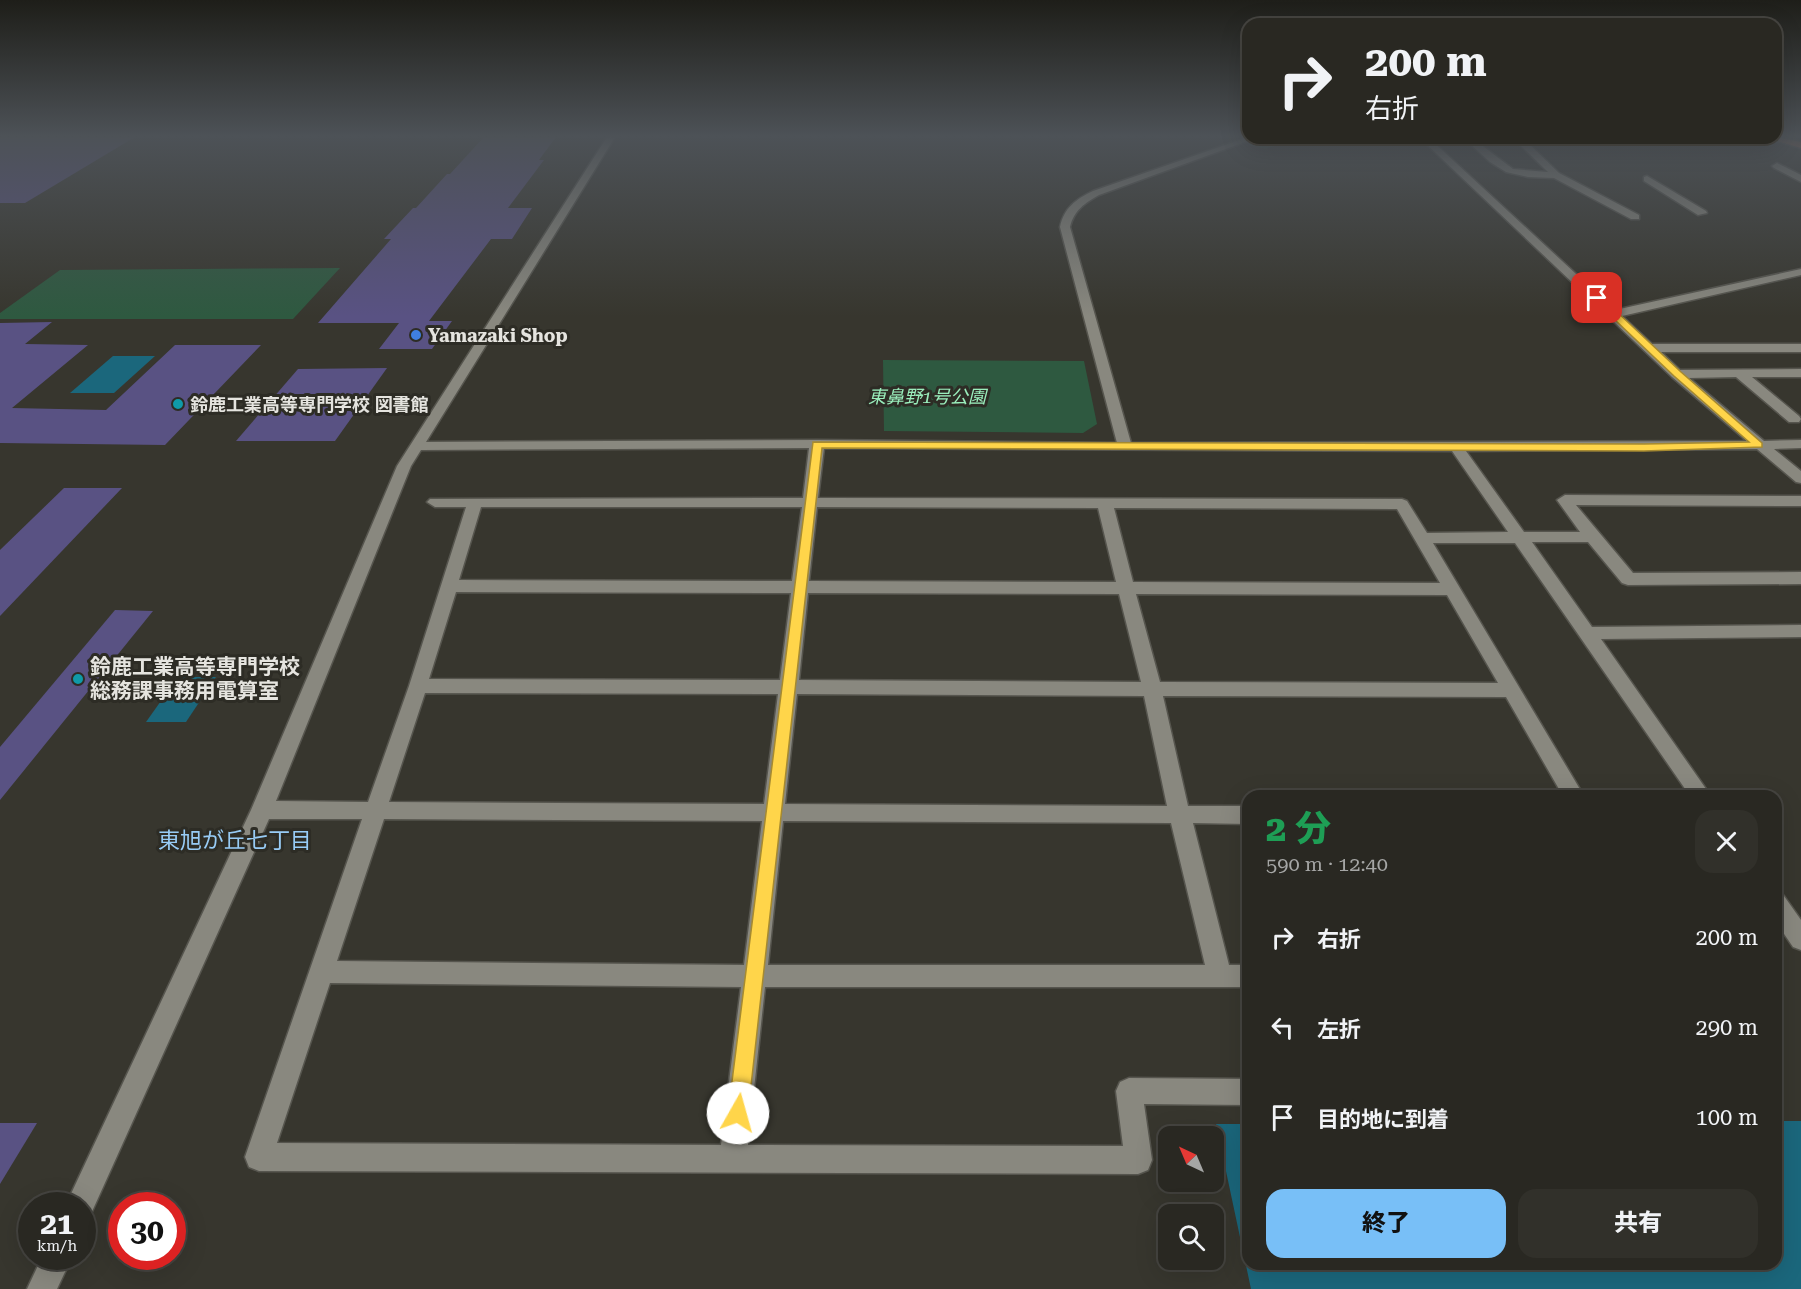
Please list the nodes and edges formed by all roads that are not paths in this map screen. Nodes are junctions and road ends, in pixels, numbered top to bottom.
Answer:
1 (573, 197) edge
2 (1088, 197) edge
3 (1488, 197) edge
4 (1599, 197) edge
5 (1676, 197) edge
6 (1702, 213) dead end
7 (1635, 216) dead end
8 (1801, 272) edge
9 (1614, 314) junction
10 (1650, 348) junction
11 (1801, 348) edge
12 (1801, 373) edge
13 (1677, 374) junction
14 (1740, 374) junction
15 (1794, 419) dead end
16 (817, 444) junction
17 (1801, 444) edge
18 (1759, 445) junction
19 (417, 446) junction
20 (1125, 447) junction
21 (1456, 447) junction
22 (1801, 479) edge
23 (1801, 501) edge
24 (435, 502) dead end
25 (475, 502) junction
26 (810, 503) junction
27 (1105, 504) junction
28 (1519, 537) junction
29 (1592, 537) junction
30 (1423, 538) junction
31 (1801, 578) edge
32 (450, 586) junction
33 (800, 586) junction
34 (1125, 587) junction
35 (1452, 589) junction
36 (1801, 631) edge
37 (1587, 633) junction
38 (418, 686) junction
39 (787, 688) junction
40 (1152, 688) junction
41 (1512, 690) junction
42 (1570, 790) edge
43 (1697, 790) edge
44 (262, 810) junction
45 (376, 811) junction
46 (772, 813) junction
47 (1180, 815) junction
48 (1242, 815) edge
49 (1782, 912) edge
50 (1801, 939) edge
51 (321, 972) junction
52 (754, 976) junction
53 (1220, 976) junction
54 (1242, 976) edge
55 (1242, 1092) edge
56 (733, 1159) junction
57 (86, 1192) edge
58 (51, 1270) edge
59 (42, 1289) edge

1 - 19 street
2 - 20 street
3 - 9 street
4 - 7 street
5 - 6 street
8 - 9 street
9 - 10 street
10 - 11 street
10 - 13 street
12 - 14 street
13 - 14 street
13 - 18 street
14 - 15 street
16 - 19 street
16 - 20 street
16 - 26 street
17 - 18 street
18 - 21 street
18 - 22 street
19 - 44 street
20 - 21 street
21 - 28 street
23 - 29 street
24 - 25 street
25 - 26 street
25 - 32 street
26 - 27 street
26 - 33 street
27 - 30 street
27 - 34 street
28 - 29 street
28 - 30 street
28 - 37 street
29 - 31 street
30 - 35 street
32 - 33 street
32 - 38 street
33 - 34 street
33 - 39 street
34 - 35 street
34 - 40 street
35 - 41 street
36 - 37 street
37 - 43 street
38 - 39 street
38 - 45 street
39 - 40 street
39 - 46 street
40 - 41 street
40 - 47 street
41 - 42 street
44 - 45 street
44 - 57 street
45 - 46 street
45 - 51 street
46 - 47 street
46 - 52 street
47 - 48 street
47 - 53 street
49 - 50 street
51 - 52 street
51 - 56 street
52 - 53 street
52 - 56 street
53 - 54 street
55 - 56 street
58 - 59 street

